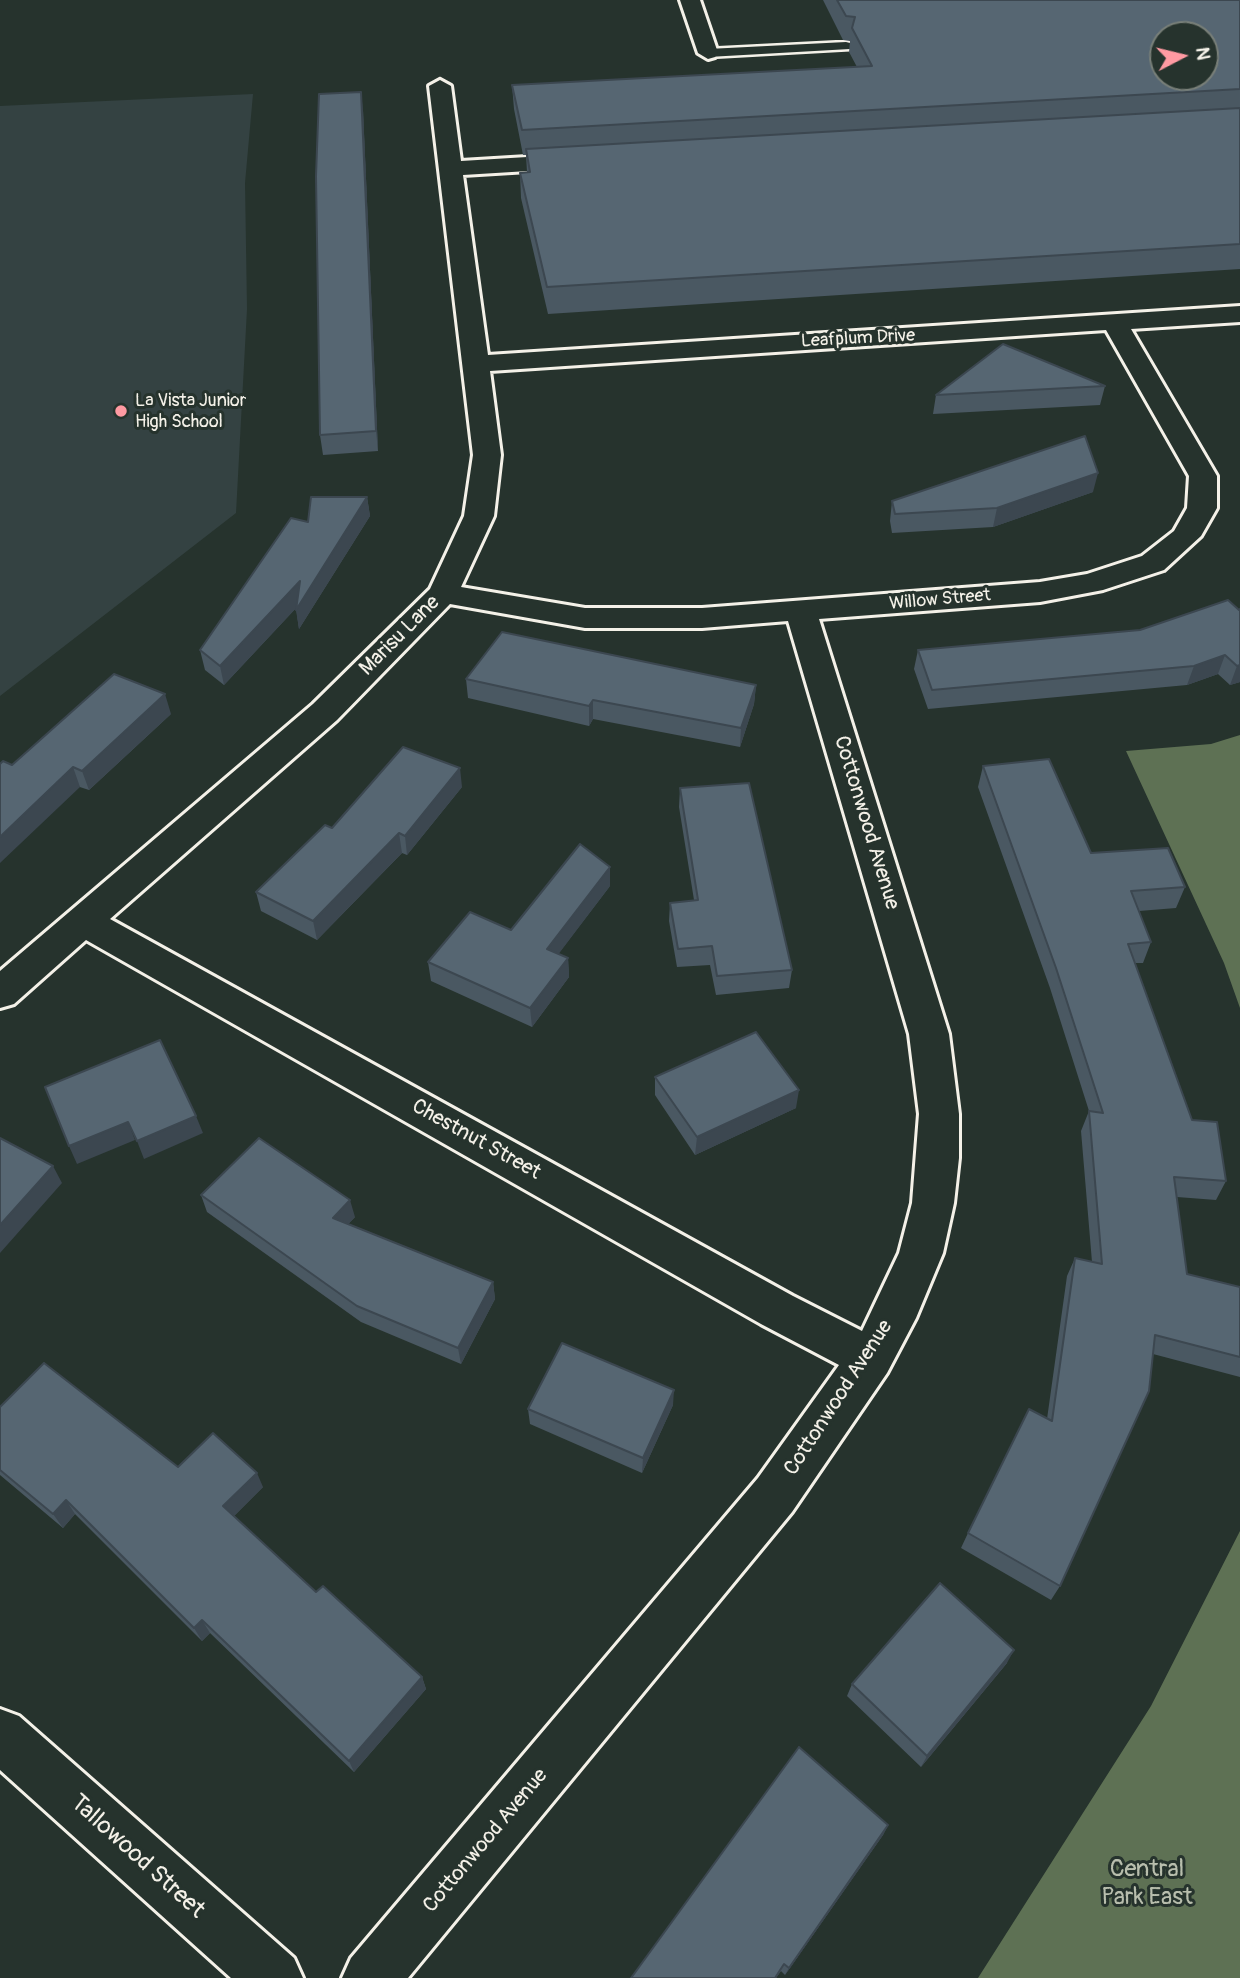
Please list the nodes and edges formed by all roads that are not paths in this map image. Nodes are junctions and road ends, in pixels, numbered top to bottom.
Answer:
1 (691, 0) edge
2 (846, 46) edge
3 (708, 53) joint
4 (440, 86) dead end
5 (603, 160) edge
6 (450, 169) junction
7 (1240, 314) edge
8 (1115, 323) junction
9 (476, 364) junction
10 (443, 593) junction
11 (801, 612) junction
12 (82, 920) junction
13 (0, 993) edge
14 (871, 1358) junction
15 (0, 1735) edge
16 (274, 1978) edge
17 (371, 1978) edge

1 - 3 street
2 - 3 lane
4 - 6 street, Marisu Lane
5 - 6 street
6 - 9 street, Marisu Lane
7 - 8 street, Leafplum Drive
8 - 9 street, Leafplum Drive
8 - 11 street, Willow Street
9 - 10 street, Marisu Lane
10 - 11 street, Willow Street
10 - 12 street, Marisu Lane
11 - 14 street, Cottonwood Avenue
12 - 13 street, Marisu Lane
12 - 14 street, Chestnut Street
14 - 17 street, Cottonwood Avenue
15 - 16 street, Tallowood Street

